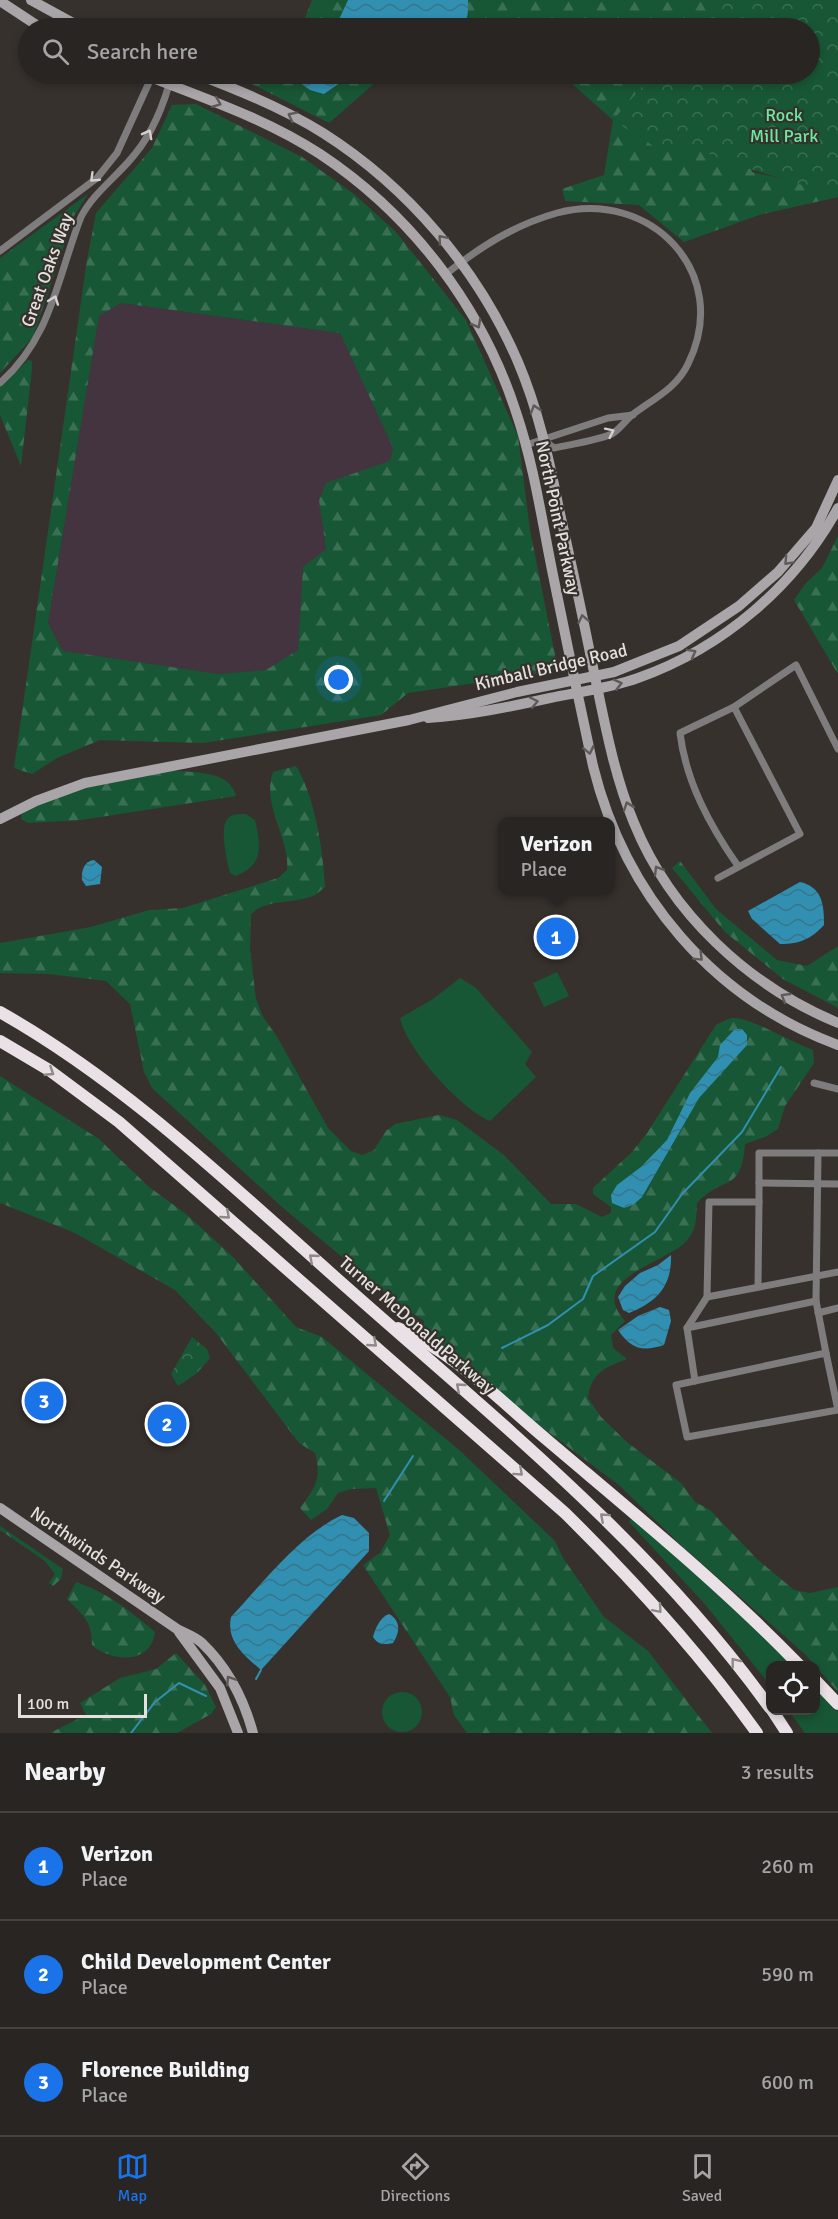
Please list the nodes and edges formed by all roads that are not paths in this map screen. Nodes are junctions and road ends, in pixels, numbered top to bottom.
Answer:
1 (31, 0) edge
2 (0, 1) edge
3 (26, 18) edge
4 (64, 18) edge
5 (145, 84) edge
6 (168, 84) edge
7 (181, 84) edge
8 (219, 84) edge
9 (0, 251) edge
10 (461, 262) junction
11 (446, 274) junction
12 (0, 383) edge
13 (633, 415) junction
14 (544, 441) junction
15 (526, 445) junction
16 (838, 480) edge
17 (838, 508) edge
18 (595, 677) junction
19 (574, 680) junction
20 (597, 688) junction
21 (577, 693) junction
22 (734, 707) junction
23 (409, 720) junction
24 (838, 749) edge
25 (609, 817) edge
26 (3, 819) edge
27 (615, 832) edge
28 (738, 867) junction
29 (718, 878) dead end
30 (679, 902) junction
31 (660, 914) junction
32 (0, 1012) edge
33 (838, 1023) edge
34 (0, 1041) edge
35 (838, 1045) edge
36 (814, 1083) dead end
37 (838, 1089) edge
38 (818, 1153) junction
39 (838, 1153) edge
40 (759, 1183) junction
41 (818, 1183) junction
42 (838, 1184) edge
43 (759, 1202) junction
44 (838, 1272) edge
45 (817, 1276) junction
46 (758, 1286) junction
47 (707, 1297) junction
48 (816, 1301) junction
49 (838, 1308) edge
50 (818, 1312) junction
51 (386, 1323) junction
52 (687, 1328) junction
53 (826, 1353) junction
54 (838, 1362) edge
55 (829, 1364) junction
56 (695, 1381) junction
57 (0, 1508) edge
58 (177, 1629) junction
59 (796, 1661) edge
60 (820, 1685) edge
61 (766, 1703) edge
62 (838, 1704) edge
63 (775, 1715) edge
64 (238, 1733) edge
65 (253, 1733) edge
66 (757, 1733) edge
67 (787, 1733) edge

1 - 4 street
2 - 3 street
5 -> 9 street, Great Oaks Way
12 -> 6 street, Great Oaks Way
7 -> 11 street, North Point Parkway
10 -> 8 street, North Point Parkway
10 - 11 street
10 - 13 street
14 -> 10 street, North Point Parkway
11 -> 15 street, North Point Parkway
13 - 14 street
14 -> 13 street
14 - 15 street
18 -> 14 street, North Point Parkway
15 - 19 street, North Point Parkway
16 -> 18 street, Kimball Bridge Road
20 -> 17 street, Kimball Bridge Road
18 - 19 street, Kimball Bridge Road
18 - 20 street, North Point Parkway
19 - 21 street, North Point Parkway
19 - 23 street, Kimball Bridge Road
20 - 21 street, Kimball Bridge Road
30 -> 20 street, North Point Parkway
23 -> 21 street, Kimball Bridge Road
21 -> 25 street, North Point Parkway
22 - 24 street
22 - 28 street
22 - 28 street
23 - 26 street, Kimball Bridge Road
27 -> 31 street, North Point Parkway
28 - 29 street
30 - 31 street
33 -> 30 street, North Point Parkway
31 -> 35 street, North Point Parkway
51 -> 32 highway, Turner McDonald Parkway
34 -> 66 highway
36 - 37 street
38 - 39 street
38 - 40 street
38 - 41 street
40 - 41 street
40 - 43 street
41 - 42 street
41 - 45 street
43 - 46 street
43 - 47 street
44 - 45 street
45 - 46 street
45 - 48 street
46 - 47 street
47 - 52 street
48 - 50 street
48 - 52 street
49 - 50 street
50 - 53 street
51 - 59 highway
61 -> 51 highway, Turner McDonald Parkway
52 - 56 street
53 - 55 street
53 - 56 street
54 - 55 street
55 - 56 street
57 - 58 street, Northwinds Parkway
58 - 64 street, Northwinds Parkway
65 -> 58 street, Northwinds Parkway
60 - 62 highway
63 - 67 highway, Turner McDonald Parkway

